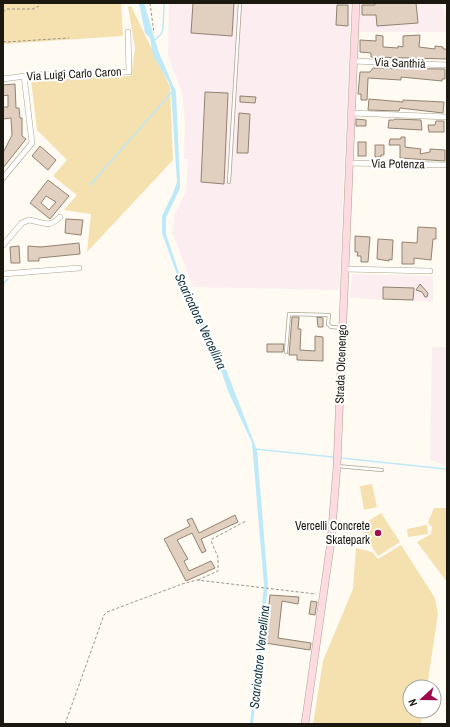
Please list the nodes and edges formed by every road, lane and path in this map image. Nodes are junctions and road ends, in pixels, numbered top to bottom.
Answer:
1 (150, 3) edge
2 (240, 3) edge
3 (356, 3) edge
4 (39, 6) dead end
5 (3, 12) edge
6 (128, 32) dead end
7 (154, 33) dead end
8 (69, 38) dead end
9 (3, 41) edge
10 (354, 61) junction
11 (447, 65) edge
12 (24, 76) junction
13 (3, 79) edge
14 (352, 113) junction
15 (447, 117) edge
16 (349, 163) junction
17 (447, 165) edge
18 (3, 178) edge
19 (229, 182) dead end
20 (60, 217) dead end
21 (3, 245) edge
22 (79, 268) dead end
23 (345, 269) junction
24 (430, 271) dead end
25 (3, 274) edge
26 (343, 328) junction
27 (286, 352) dead end
28 (337, 466) junction
29 (382, 470) dead end
30 (246, 521) dead end
31 (197, 580) junction
32 (324, 595) junction
33 (65, 724) edge
34 (305, 724) edge

1 - 7 path
2 - 19 lane
3 - 10 street, Strada Olcenengo
4 - 5 path
6 - 12 street, Via Luigi Carlo Caron
8 - 9 path
10 - 11 street, Via Santhià
10 - 14 street, Strada Olcenengo
12 - 13 street, Via Luigi Carlo Caron
12 - 18 street
14 - 15 street
14 - 16 street, Strada Olcenengo
16 - 17 street, Via Potenza
16 - 23 street, Strada Olcenengo
20 - 21 street
22 - 25 street
23 - 24 street
23 - 26 street, Strada Olcenengo
26 - 27 lane
26 - 28 street, Strada Olcenengo
28 - 29 lane
28 - 32 street, Strada Olcenengo
30 - 31 path
31 - 32 path
31 - 33 path
32 - 34 street, Strada Olcenengo

